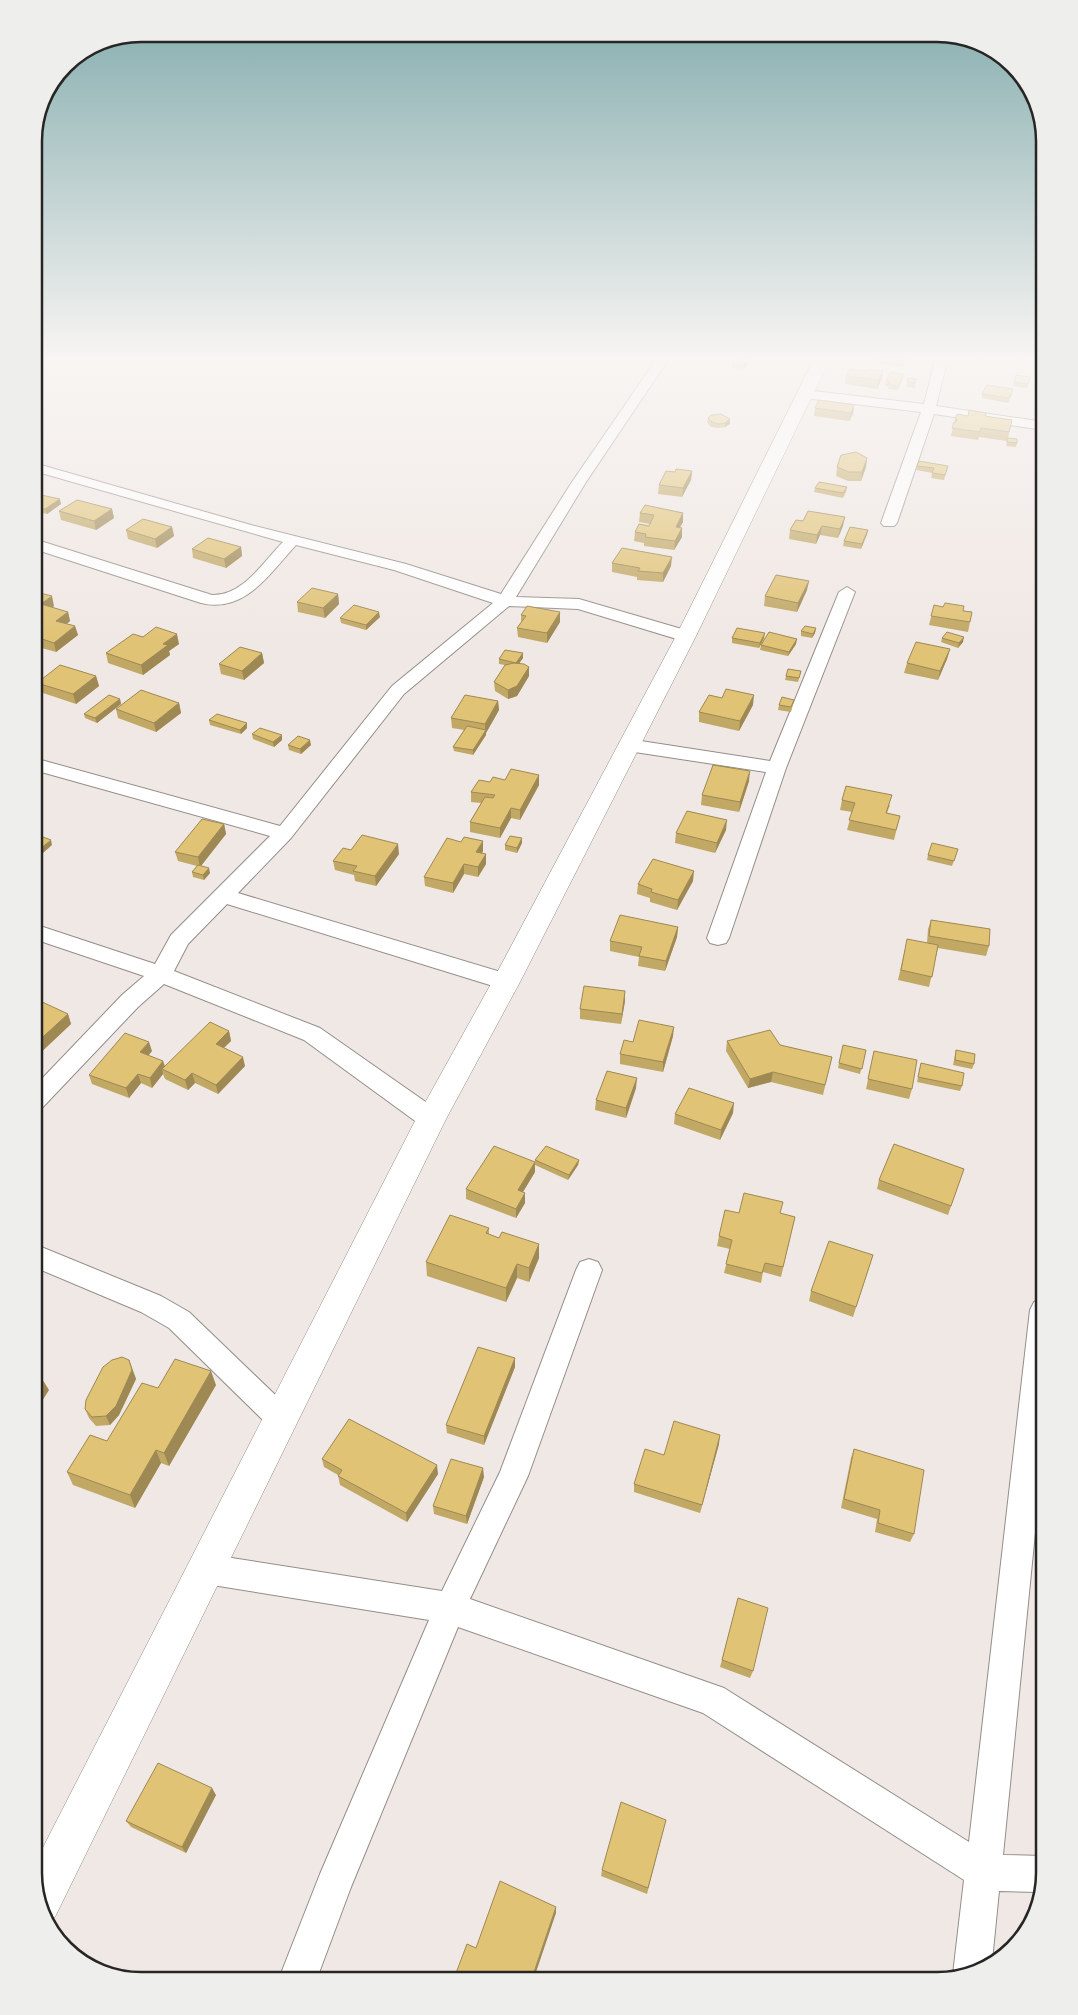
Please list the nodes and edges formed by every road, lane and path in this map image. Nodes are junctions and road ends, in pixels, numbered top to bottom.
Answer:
1 (601, 451) edge
2 (776, 451) edge
3 (914, 451) edge
4 (43, 469) edge
5 (889, 523) dead end
6 (293, 540) junction
7 (43, 547) edge
8 (847, 592) dead end
9 (505, 601) junction
10 (686, 636) junction
11 (628, 745) junction
12 (43, 766) edge
13 (777, 768) junction
14 (284, 834) junction
15 (222, 895) junction
16 (43, 935) edge
17 (718, 938) dead end
18 (161, 974) junction
19 (506, 982) junction
20 (42, 1093) edge
21 (432, 1119) junction
22 (42, 1259) edge
23 (589, 1270) dead end
24 (1036, 1386) edge
25 (282, 1420) junction
26 (206, 1569) junction
27 (450, 1608) junction
28 (985, 1873) junction
29 (1036, 1874) edge
30 (44, 1891) edge
31 (973, 1965) edge
32 (300, 1972) edge

1 - 9 street
2 - 10 street
3 - 5 street
4 - 6 street
6 - 7 street
6 - 9 street
8 - 13 street
9 - 10 street
9 - 14 street
10 - 11 street
11 - 13 street
11 - 19 street
12 - 14 street
13 - 17 street
14 - 15 street
15 - 18 street
15 - 19 street
16 - 18 street
18 - 20 street
18 - 21 street
19 - 21 street
21 - 25 street
22 - 25 street
23 - 27 street
24 - 28 street
25 - 26 street
26 - 27 street
26 - 30 street
27 - 28 street
27 - 32 street
28 - 29 street
28 - 31 street

